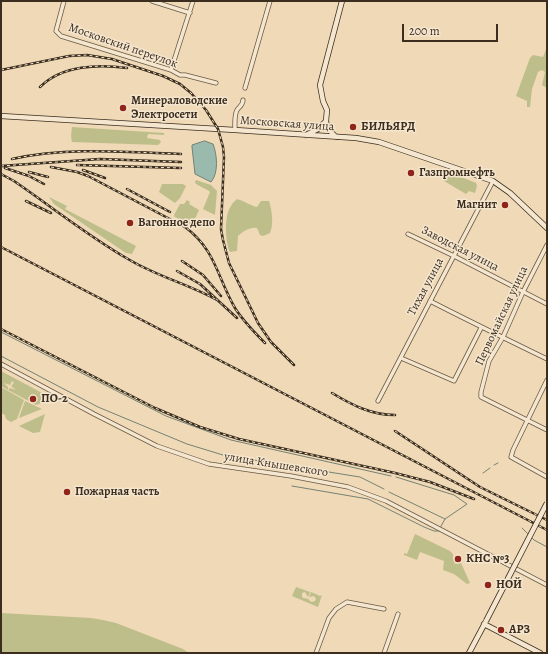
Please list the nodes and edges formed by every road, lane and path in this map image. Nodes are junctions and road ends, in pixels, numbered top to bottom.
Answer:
1 (64, 1) edge
2 (152, 1) edge
3 (194, 1) edge
4 (270, 1) edge
5 (342, 1) edge
6 (190, 13) junction
7 (171, 70) junction
8 (216, 83) dead end
9 (245, 88) dead end
10 (243, 100) dead end
11 (1, 116) edge
12 (326, 121) junction
13 (318, 129) junction
14 (235, 130) junction
15 (306, 135) junction
16 (319, 136) junction
17 (336, 137) junction
18 (492, 182) junction
19 (547, 228) edge
20 (408, 234) dead end
21 (547, 246) edge
22 (454, 256) junction
23 (523, 292) junction
24 (430, 301) junction
25 (547, 304) edge
26 (481, 328) junction
27 (503, 337) junction
28 (401, 358) junction
29 (547, 360) edge
30 (1, 364) edge
31 (547, 380) edge
32 (378, 401) dead end
33 (527, 420) junction
34 (547, 430) edge
35 (547, 477) edge
36 (547, 503) edge
37 (547, 585) edge
38 (384, 609) dead end
39 (398, 614) dead end
40 (485, 623) junction
41 (316, 653) edge
42 (384, 653) edge
43 (469, 653) edge
44 (540, 653) edge

1 - 7 street, Московский переулок
2 - 6 street
3 - 6 street
4 - 9 street
5 - 12 street
6 - 7 street
7 - 8 street, Московский переулок
10 - 14 street
11 - 14 street, Московская улица
12 - 13 street
12 - 17 street
13 - 15 street
13 - 16 street
14 - 15 street, Московская улица
15 - 16 street, Московская улица
16 - 17 street, Московская улица
17 - 18 street, Московская улица
18 - 19 street, Московская улица
18 - 22 street, Тихая улица
20 - 22 street, Заводская улица
21 - 23 street, Первомайская улица
22 - 23 street, Заводская улица
22 - 24 street, Тихая улица
23 - 25 street, Заводская улица
23 - 27 street, Первомайская улица
24 - 26 street
24 - 28 street, Тихая улица
26 - 27 street
26 - 28 street
27 - 29 street
27 - 33 street, Первомайская улица
28 - 32 street, Тихая улица
30 - 37 street, улица Кнышевского
31 - 33 street
33 - 34 street
33 - 35 street
36 - 40 street, bridge
38 - 41 street
39 - 42 street
40 - 43 street
40 - 44 street

